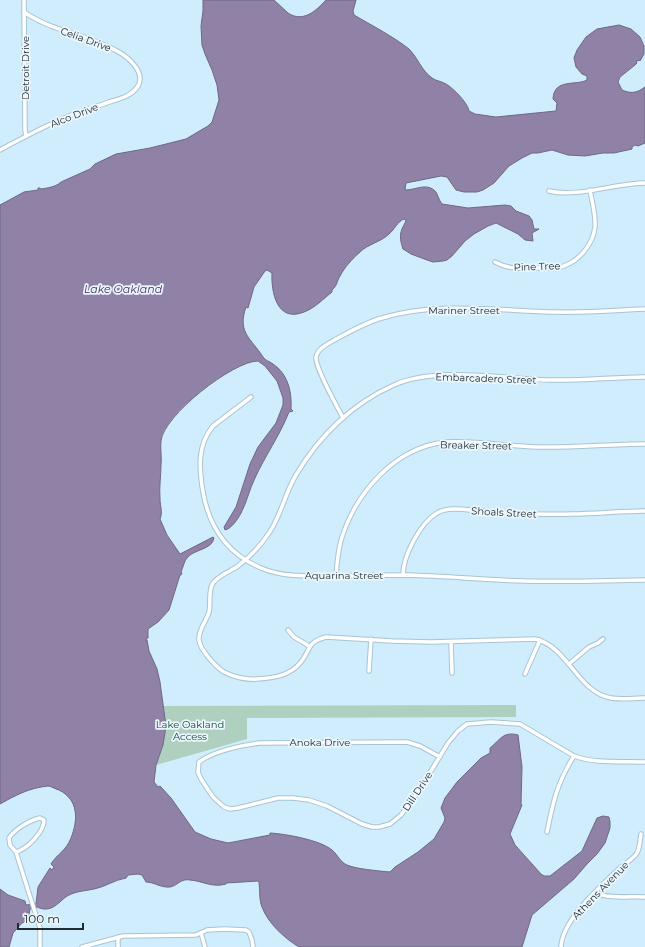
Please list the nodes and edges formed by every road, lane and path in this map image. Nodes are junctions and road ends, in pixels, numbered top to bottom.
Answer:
1 (24, 0) edge
2 (24, 12) junction
3 (140, 76) joint
4 (26, 136) junction
5 (0, 150) edge
6 (645, 182) edge
7 (590, 190) junction
8 (549, 191) dead end
9 (495, 262) dead end
10 (645, 309) edge
11 (645, 377) edge
12 (250, 397) dead end
13 (343, 418) junction
14 (645, 444) edge
15 (645, 511) edge
16 (246, 560) junction
17 (403, 575) junction
18 (336, 576) junction
19 (645, 580) edge
20 (288, 630) dead end
21 (371, 639) junction
22 (603, 639) dead end
23 (540, 640) junction
24 (451, 642) junction
25 (309, 646) junction
26 (569, 664) junction
27 (369, 671) dead end
28 (452, 673) dead end
29 (525, 674) dead end
30 (645, 698) edge
31 (574, 756) junction
32 (440, 757) junction
33 (199, 762) joint
34 (645, 762) edge
35 (547, 832) dead end
36 (641, 834) dead end
37 (16, 852) junction
38 (595, 893) junction
39 (645, 896) edge
40 (201, 934) junction
41 (118, 937) junction
42 (40, 947) edge
43 (82, 947) edge
44 (118, 947) edge
45 (205, 947) edge
46 (253, 947) edge
47 (561, 947) edge

1 - 2 street, Detroit Drive
2 - 3 street, Celia Drive
2 - 4 street, Detroit Drive
3 - 4 street, Alco Drive
4 - 5 street, Alco Drive
6 - 7 street
7 - 8 street
7 - 9 street, Pine Tree
10 - 13 street, Mariner Street
11 - 13 street, Embarcadero Street
12 - 16 street, Aquarina Street
13 - 16 street, Embarcadero Street
14 - 18 street, Breaker Street
15 - 17 street, Shoals Street
16 - 18 street, Aquarina Street
16 - 25 street, Embarcadero Street
17 - 18 street, Aquarina Street
17 - 19 street, Aquarina Street
20 - 25 street
21 - 24 street
21 - 25 street
21 - 27 street
22 - 26 street
23 - 24 street
23 - 26 street
23 - 29 street
24 - 28 street
26 - 30 street
31 - 32 street, Dill Drive
31 - 34 street, Dill Drive
31 - 35 street
32 - 33 street, Anoka Drive
32 - 33 street, Dill Drive
36 - 38 street, Athens Avenue
37 - 37 street
37 - 42 street
38 - 39 street
38 - 47 street, Athens Avenue
40 - 41 street
40 - 45 street
40 - 46 street
41 - 43 street
41 - 44 street

